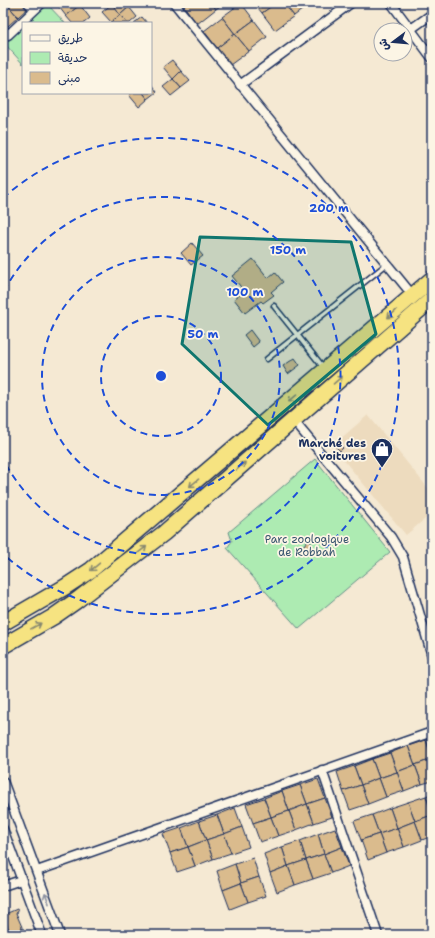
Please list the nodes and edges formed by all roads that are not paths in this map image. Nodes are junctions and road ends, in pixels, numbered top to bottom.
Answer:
1 (28, 3) edge
2 (42, 3) edge
3 (174, 3) edge
4 (351, 3) edge
5 (391, 3) edge
6 (34, 10) junction
7 (432, 14) edge
8 (406, 22) edge
9 (413, 28) edge
10 (3, 29) edge
11 (413, 32) edge
12 (432, 58) edge
13 (240, 85) junction
14 (387, 264) junction
15 (432, 279) edge
16 (423, 300) edge
17 (274, 306) dead end
18 (297, 335) junction
19 (267, 359) dead end
20 (326, 371) junction
21 (293, 420) junction
22 (3, 623) edge
23 (3, 646) edge
24 (432, 656) edge
25 (432, 732) edge
26 (322, 770) junction
27 (3, 781) edge
28 (3, 829) edge
29 (6, 846) edge
30 (37, 871) junction
31 (21, 880) junction
32 (3, 886) edge
33 (42, 935) edge
34 (60, 935) edge
35 (378, 935) edge

1 - 6 street
2 - 6 street
3 - 13 street
4 - 13 street
5 - 8 street
6 - 10 street
7 - 9 street
11 - 12 street
13 - 14 street
14 - 16 street
14 - 18 lane
15 - 16 highway
16 -> 20 highway
21 -> 16 highway
17 - 18 lane
18 - 19 lane
18 - 20 lane
20 -> 22 highway
23 -> 21 highway
21 - 24 street
25 - 26 street
26 - 30 street
26 - 35 street
27 - 30 street
28 - 29 street
29 - 31 street
34 -> 30 street
31 - 32 street
31 - 33 street

